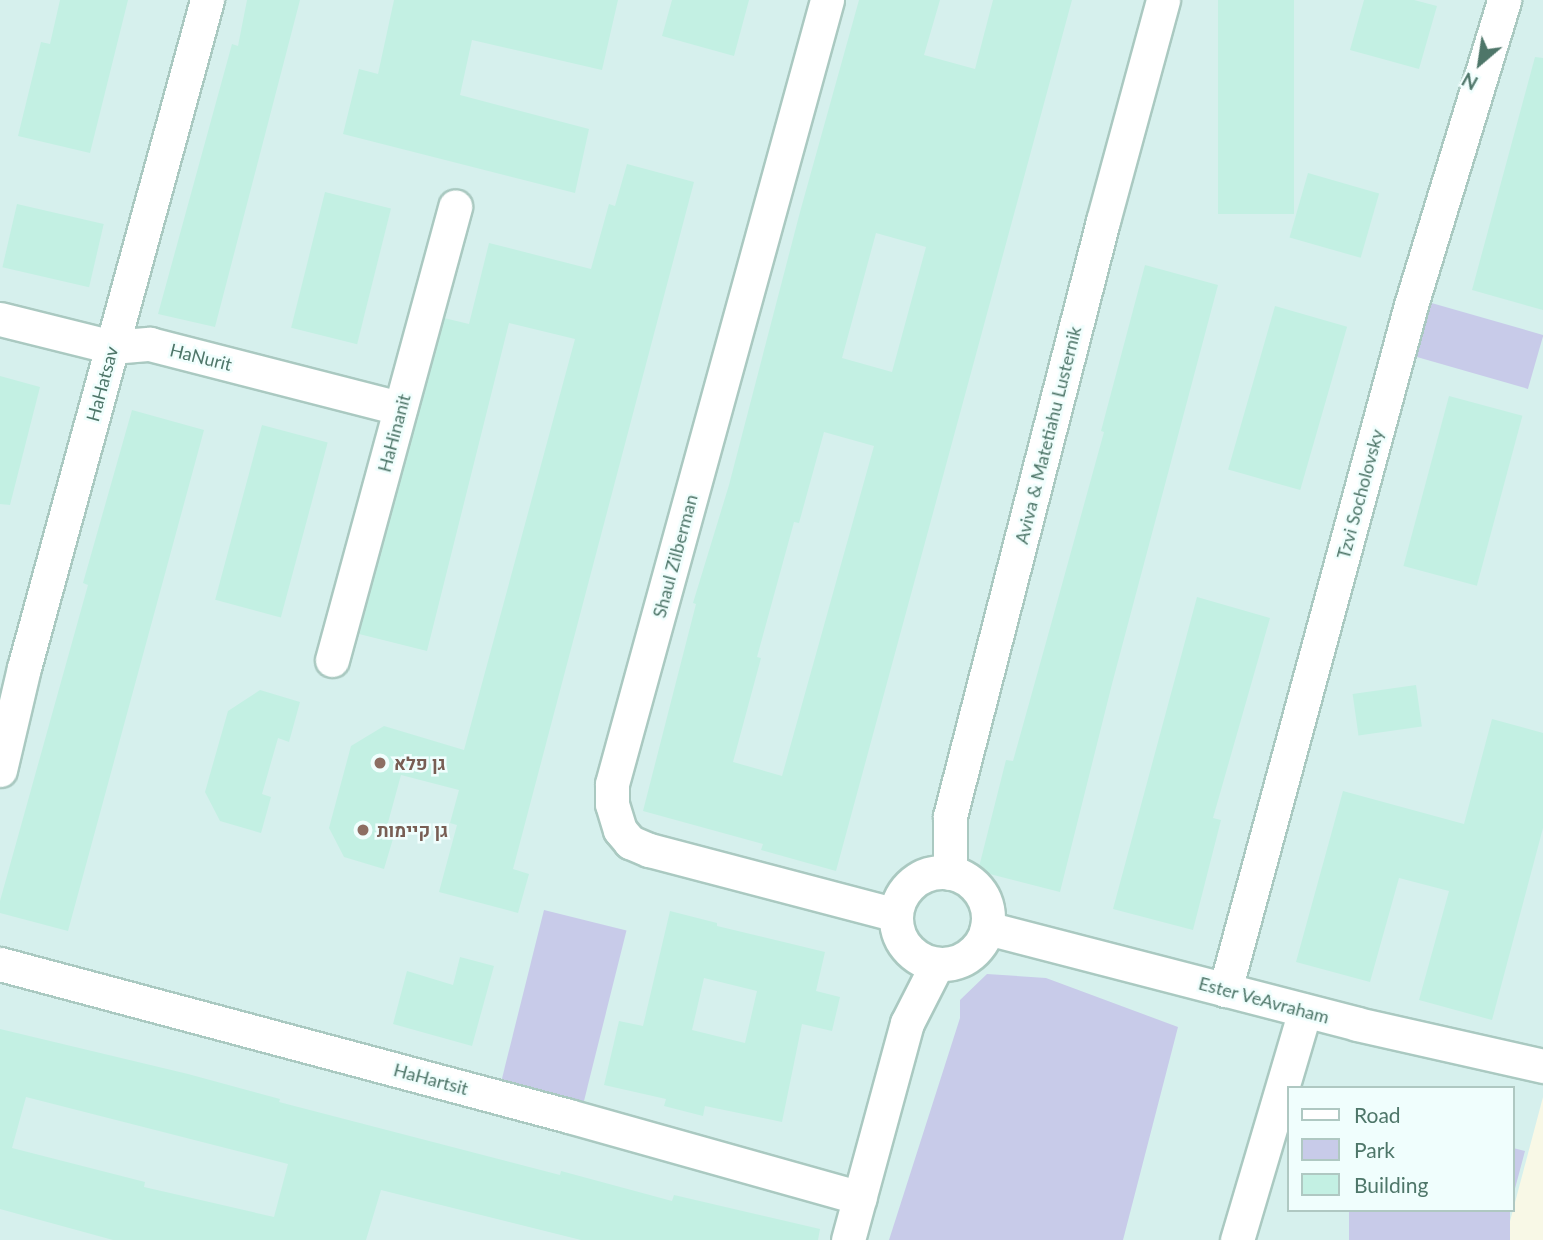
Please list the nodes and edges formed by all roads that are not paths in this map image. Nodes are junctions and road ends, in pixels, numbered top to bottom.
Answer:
1 (207, 0) edge
2 (828, 0) edge
3 (1163, 0) edge
4 (1504, 0) edge
5 (455, 206) dead end
6 (0, 319) edge
7 (112, 347) junction
8 (400, 408) junction
9 (332, 660) dead end
10 (12, 665) edge
11 (0, 770) edge
12 (950, 873) junction
13 (896, 915) junction
14 (987, 928) junction
15 (0, 964) edge
16 (937, 964) junction
17 (1225, 990) junction
18 (1305, 1011) junction
19 (1543, 1066) edge
20 (860, 1198) junction
21 (848, 1240) edge
22 (1237, 1240) edge

1 - 7 street, HaHatsav
2 - 13 street, Shaul Zilberman
3 - 12 street, Aviva & Matetiahu Lusternik
4 - 17 street, Tzvi Socholovsky
5 - 8 street, HaHinanit
6 - 7 street, HaNurit
7 - 8 street, HaNurit
7 - 10 street, HaHatsav
8 - 9 street, HaHinanit
10 - 11 street, HaHatsav
12 - 13 street
12 - 14 street
13 - 16 street
14 - 16 street
14 - 17 street, Ester VeAvraham
15 - 20 street, HaHartsit
16 - 20 street
17 - 18 street, Ester VeAvraham
18 - 19 street, Ester VeAvraham
18 - 22 street
20 - 21 street

